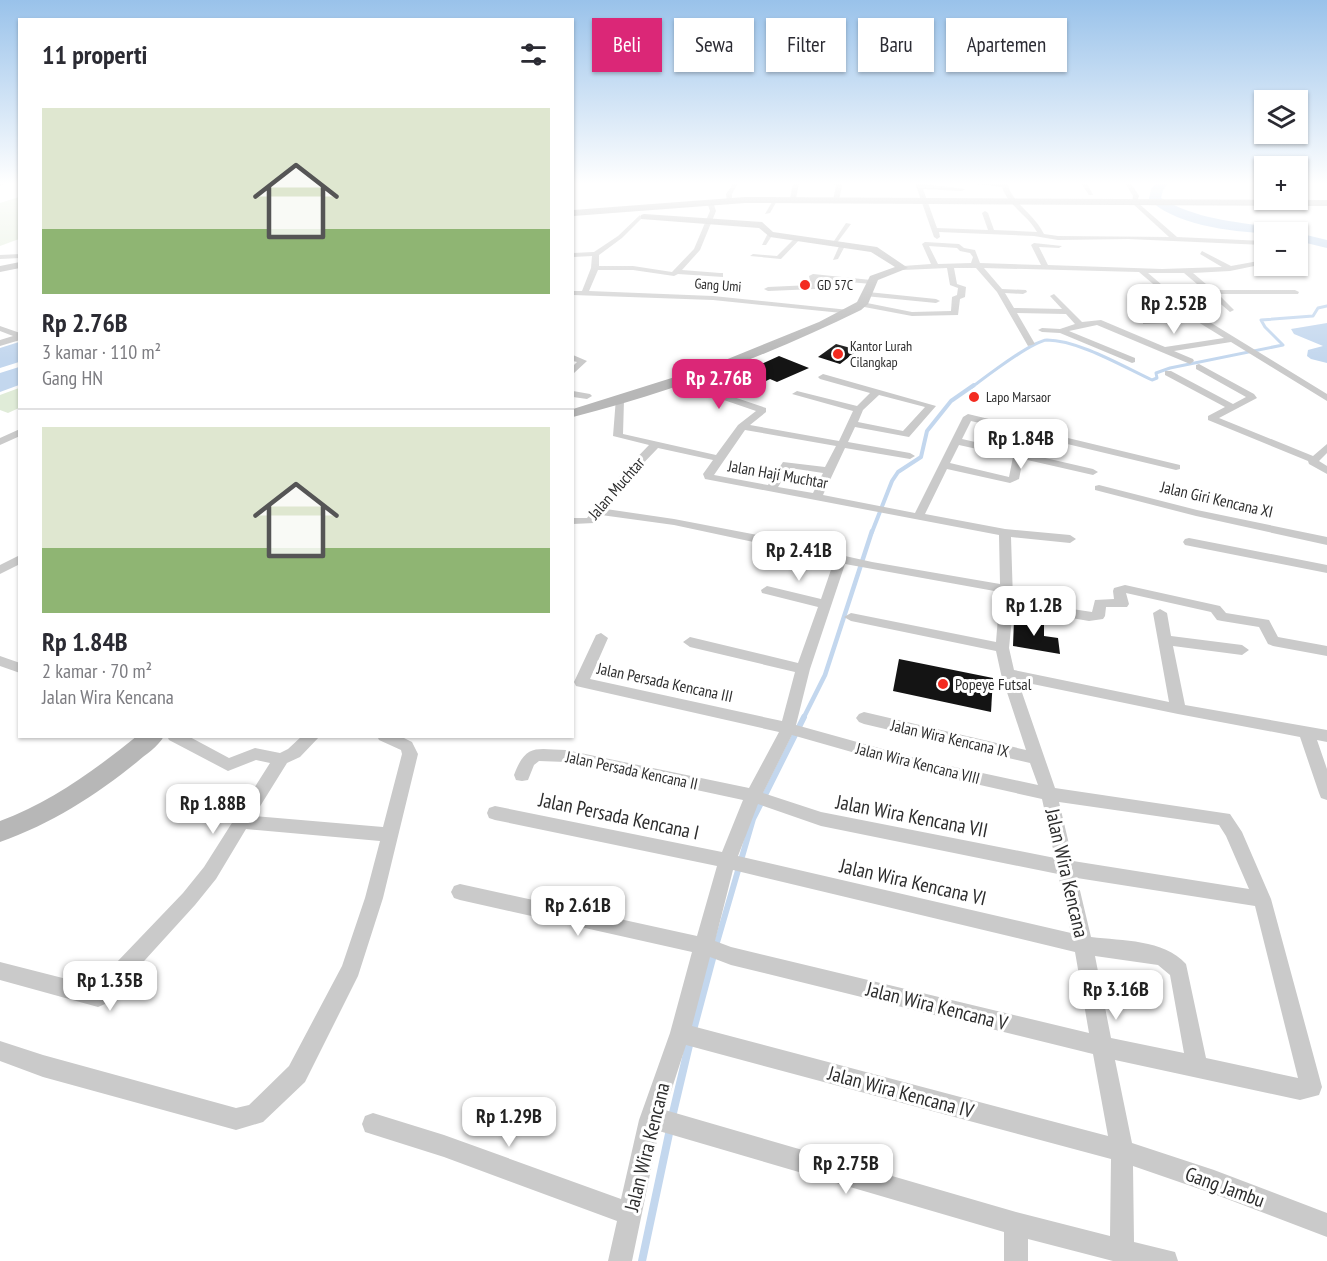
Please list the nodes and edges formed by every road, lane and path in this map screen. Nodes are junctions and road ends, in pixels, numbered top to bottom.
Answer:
1 (613, 242) edge
2 (701, 242) edge
3 (794, 242) edge
4 (826, 242) edge
5 (933, 242) edge
6 (940, 242) edge
7 (952, 242) edge
8 (1062, 242) edge
9 (1238, 242) edge
10 (974, 243) dead end
11 (1254, 243) edge
12 (838, 244) junction
13 (1202, 253) dead end
14 (596, 254) junction
15 (574, 255) edge
16 (18, 256) edge
17 (753, 256) dead end
18 (0, 257) edge
19 (834, 259) dead end
20 (1254, 264) edge
21 (18, 265) edge
22 (935, 265) junction
23 (950, 265) junction
24 (976, 265) junction
25 (595, 268) junction
26 (903, 268) junction
27 (1046, 268) junction
28 (0, 269) edge
29 (1230, 269) junction
30 (1140, 270) junction
31 (1186, 271) junction
32 (676, 272) junction
33 (720, 275) dead end
34 (768, 289) dead end
35 (1000, 291) junction
36 (585, 292) junction
37 (1023, 292) dead end
38 (1239, 292) junction
39 (1295, 292) dead end
40 (574, 293) edge
41 (867, 293) junction
42 (1214, 294) junction
43 (1054, 296) dead end
44 (1173, 298) junction
45 (936, 301) dead end
46 (1251, 301) dead end
47 (1011, 310) junction
48 (1230, 310) dead end
49 (849, 312) junction
50 (1067, 312) junction
51 (1200, 320) junction
52 (1146, 322) dead end
53 (1080, 325) junction
54 (0, 328) edge
55 (1042, 330) dead end
56 (1061, 331) junction
57 (18, 336) edge
58 (18, 338) edge
59 (1230, 340) junction
60 (0, 343) edge
61 (1031, 344) dead end
62 (1163, 350) junction
63 (574, 358) edge
64 (1132, 360) dead end
65 (1190, 361) dead end
66 (1199, 367) dead end
67 (574, 370) edge
68 (1168, 373) dead end
69 (823, 377) dead end
70 (680, 382) junction
71 (876, 392) junction
72 (574, 394) edge
73 (797, 394) dead end
74 (1324, 394) edge
75 (587, 396) dead end
76 (619, 400) junction
77 (1234, 408) junction
78 (859, 409) junction
79 (574, 413) edge
80 (851, 423) junction
81 (742, 427) junction
82 (18, 433) edge
83 (956, 441) junction
84 (0, 442) edge
85 (841, 443) junction
86 (656, 444) junction
87 (1327, 447) edge
88 (1019, 455) junction
89 (910, 456) dead end
90 (720, 459) junction
91 (1314, 460) junction
92 (943, 465) junction
93 (1176, 467) dead end
94 (828, 471) junction
95 (1327, 471) edge
96 (1093, 472) dead end
97 (1099, 488) dead end
98 (771, 489) junction
99 (816, 498) junction
100 (599, 512) junction
101 (919, 516) junction
102 (574, 521) edge
103 (1005, 533) junction
104 (1070, 539) dead end
105 (768, 541) dead end
106 (1327, 541) edge
107 (1190, 542) dead end
108 (800, 550) dead end
109 (841, 559) junction
110 (18, 560) edge
111 (1327, 569) edge
112 (0, 570) edge
113 (767, 590) dead end
114 (1006, 596) junction
115 (825, 604) junction
116 (1160, 613) dead end
117 (851, 617) dead end
118 (601, 639) dead end
119 (1166, 640) junction
120 (690, 642) dead end
121 (1002, 648) junction
122 (1242, 650) dead end
123 (1327, 651) edge
124 (0, 660) edge
125 (18, 667) edge
126 (803, 669) junction
127 (1008, 674) junction
128 (1178, 709) junction
129 (864, 718) dead end
130 (796, 730) junction
131 (1306, 731) junction
132 (1327, 736) edge
133 (150, 738) edge
134 (178, 738) edge
135 (311, 738) edge
136 (389, 738) edge
137 (1036, 758) junction
138 (281, 759) junction
139 (522, 775) dead end
140 (1049, 794) junction
141 (1327, 794) edge
142 (755, 797) junction
143 (495, 813) dead end
144 (242, 822) junction
145 (0, 832) edge
146 (390, 835) junction
147 (737, 864) junction
148 (1065, 868) junction
149 (460, 892) dead end
150 (1262, 899) junction
151 (1083, 945) junction
152 (707, 947) junction
153 (0, 970) edge
154 (689, 1035) junction
155 (1101, 1046) junction
156 (0, 1051) edge
157 (1197, 1066) junction
158 (656, 1120) junction
159 (373, 1124) dead end
160 (1122, 1151) junction
161 (630, 1214) junction
162 (1016, 1224) junction
163 (1327, 1225) edge
164 (1122, 1251) junction
165 (620, 1261) edge
166 (1016, 1261) edge
167 (1166, 1261) edge

1 - 14 street
2 - 32 street
3 - 17 street
4 - 12 street
5 - 22 street
6 - 24 street
7 - 10 street
8 - 27 street
9 - 11 street
12 - 19 street
12 - 26 street
13 - 29 street
14 - 15 street
14 - 25 street
16 - 18 street
20 - 29 street
21 - 28 street
22 - 23 street
22 - 26 street
23 - 24 street
23 - 41 street
24 - 27 street
24 - 35 street
25 - 32 street
25 - 36 street
26 - 41 street
27 - 30 street
29 - 31 street
30 - 31 street
30 - 44 street
31 - 42 street
32 - 33 street
34 - 41 street
35 - 37 street
35 - 47 street
36 - 40 street, Gang Umi
36 - 49 street, Gang Umi
38 - 39 street
38 - 42 street
38 - 46 street
41 - 45 street
41 - 49 street
42 - 44 street
42 - 48 street
43 - 50 street
44 - 51 street
47 - 50 street
47 - 61 street
49 - 70 street
50 - 53 street
51 - 52 street
51 - 59 street
53 - 56 street
53 - 62 street
54 - 57 street
55 - 56 street
56 - 64 street
58 - 60 street
59 - 62 street
59 - 74 street
62 - 65 street
63 - 67 street
66 - 77 street
68 - 77 street
69 - 71 street
70 - 76 street
70 - 81 street
71 - 78 street
71 - 80 street
72 - 75 street
73 - 78 street
76 - 79 street
76 - 86 street, Jalan Muchtar
77 - 91 street
78 - 80 street
80 - 85 street
81 - 85 street
81 - 90 street
82 - 84 street
83 - 88 street
83 - 92 street
83 - 93 street
85 - 89 street
85 - 94 street
86 - 90 street, Jalan Muchtar
86 - 100 street, Jalan Muchtar
87 - 91 street
88 - 92 street
88 - 96 street
90 - 98 street, Jalan Haji Muchtar
91 - 95 street
92 - 101 street
94 - 98 street
94 - 99 street
97 - 106 street, Jalan Giri Kencana XI
98 - 99 street, Jalan Haji Muchtar
99 - 101 street, Jalan Haji Muchtar
100 - 102 street, Jalan Muchtar
100 - 105 street
101 - 103 street
103 - 104 street
103 - 114 street, Jalan Wira Kencana
107 - 111 street
108 - 109 street
109 - 114 street
109 - 115 street, Jalan Wira Kencana
110 - 112 street
113 - 115 street
114 - 121 street, Jalan Wira Kencana
114 - 123 street
115 - 126 street, Jalan Wira Kencana
116 - 119 street
117 - 121 street
118 - 130 street, Jalan Persada Kencana III
119 - 122 street
119 - 128 street
120 - 126 street
121 - 127 street, Jalan Wira Kencana
124 - 125 street
126 - 130 street, Jalan Wira Kencana
127 - 128 street
127 - 137 street, Jalan Wira Kencana
128 - 131 street
129 - 137 street, Jalan Wira Kencana IX
130 - 140 street, Jalan Wira Kencana VIII
130 - 142 street, Jalan Wira Kencana
131 - 132 street
131 - 141 street
133 - 145 street
134 - 138 street
135 - 138 street
136 - 146 street
137 - 140 street, Jalan Wira Kencana
138 - 144 street
139 - 142 street, Jalan Persada Kencana II
140 - 148 street, Jalan Wira Kencana
140 - 150 street, Jalan Wira Kencana VIII
142 - 147 street, Jalan Wira Kencana
142 - 148 street, Jalan Wira Kencana VII
143 - 147 street, Jalan Persada Kencana I
144 - 146 street
144 - 153 street
146 - 156 street
147 - 151 street, Jalan Wira Kencana VI
147 - 152 street, Jalan Wira Kencana
148 - 150 street, Jalan Wira Kencana VII
148 - 151 street, Jalan Wira Kencana
149 - 152 street, Jalan Wira Kencana V
150 - 157 street, Jalan Wira Kencana V
151 - 155 street, Jalan Wira Kencana
151 - 157 street, Jalan Wira Kencana VI
152 - 154 street, Jalan Wira Kencana
152 - 155 street, Jalan Wira Kencana V
154 - 158 street, Jalan Wira Kencana
154 - 160 street, Jalan Wira Kencana IV
155 - 157 street, Jalan Wira Kencana V
155 - 160 street, Jalan Wira Kencana
158 - 161 street, Jalan Wira Kencana
158 - 162 street
159 - 161 street
160 - 163 street, Gang Jambu
160 - 164 street, Jalan Wira Kencana
161 - 165 street, Jalan Wira Kencana
162 - 164 street
162 - 166 street
164 - 167 street

